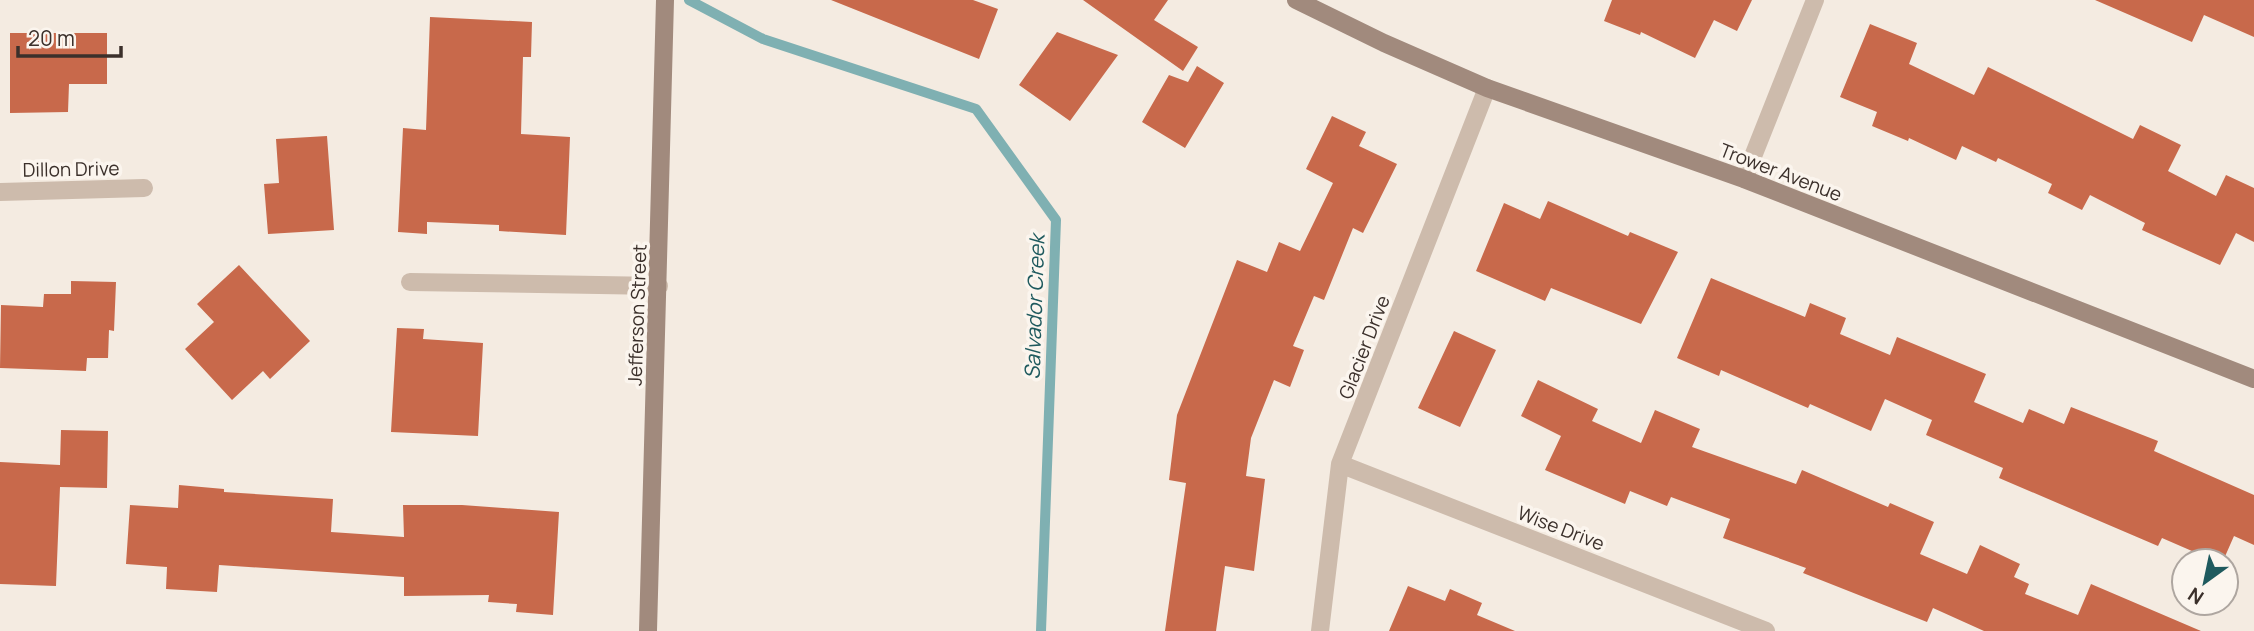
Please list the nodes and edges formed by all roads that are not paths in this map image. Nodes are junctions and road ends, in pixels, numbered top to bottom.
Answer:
1 (665, 0) edge
2 (1296, 0) edge
3 (1815, 0) edge
4 (1487, 88) junction
5 (1744, 179) junction
6 (144, 188) dead end
7 (0, 192) edge
8 (410, 282) dead end
9 (659, 286) junction
10 (2254, 379) edge
11 (1340, 464) junction
12 (648, 631) edge
13 (1320, 631) edge
14 (1766, 631) edge

1 - 9 street, Jefferson Street
2 - 4 street, Trower Avenue
3 - 5 street
4 - 5 street, Trower Avenue
4 - 11 street, Glacier Drive
5 - 10 street, Trower Avenue
6 - 7 street, Dillon Drive
8 - 9 street
9 - 12 street, Jefferson Street
11 - 13 street, Glacier Drive
11 - 14 street, Wise Drive

